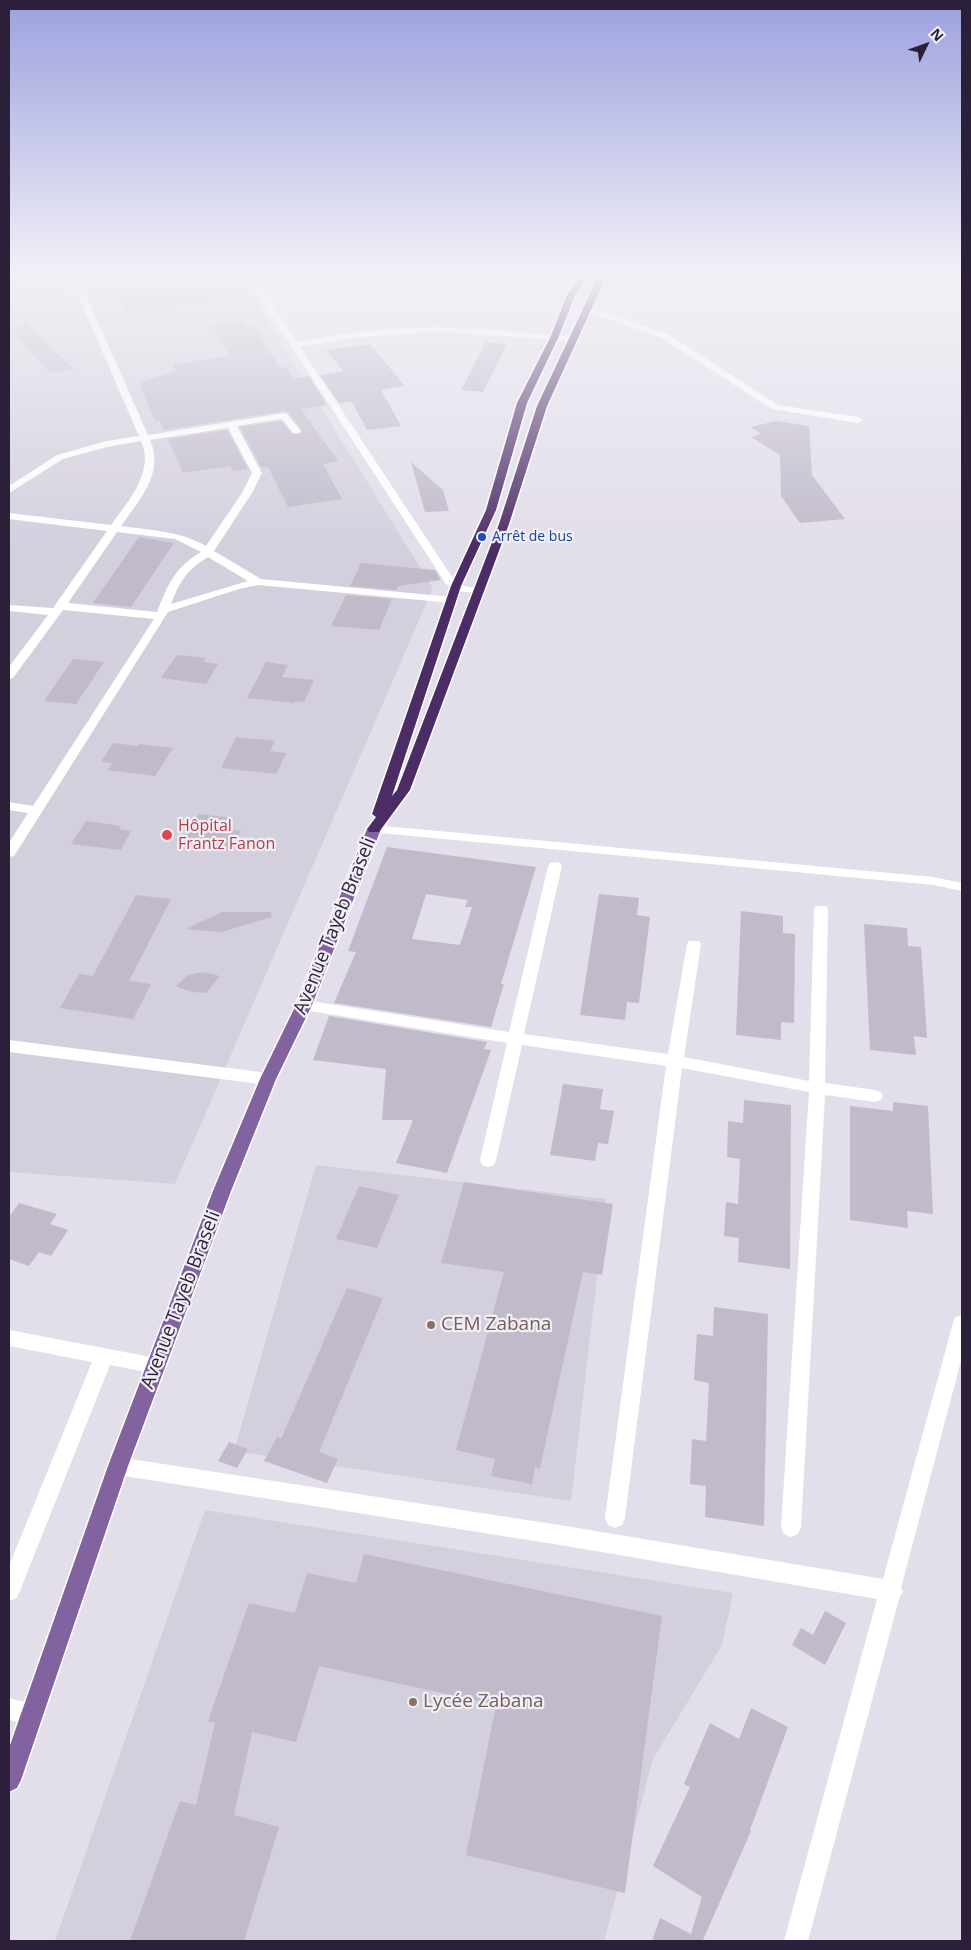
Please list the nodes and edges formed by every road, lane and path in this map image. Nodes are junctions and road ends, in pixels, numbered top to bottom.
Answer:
1 (113, 366) edge
2 (310, 366) edge
3 (540, 366) edge
4 (561, 366) edge
5 (711, 366) edge
6 (858, 420) dead end
7 (231, 424) junction
8 (296, 431) dead end
9 (144, 437) junction
10 (9, 490) edge
11 (9, 516) edge
12 (113, 527) junction
13 (208, 553) junction
14 (258, 582) junction
15 (456, 586) junction
16 (478, 592) junction
17 (452, 600) junction
18 (9, 608) edge
19 (58, 609) junction
20 (163, 613) junction
21 (11, 671) edge
22 (9, 806) edge
23 (36, 810) junction
24 (374, 829) junction
25 (9, 853) edge
26 (554, 866) dead end
27 (962, 887) edge
28 (821, 909) dead end
29 (694, 944) dead end
30 (304, 1005) junction
31 (517, 1039) junction
32 (9, 1046) edge
33 (676, 1061) junction
34 (268, 1079) junction
35 (817, 1088) junction
36 (875, 1096) dead end
37 (488, 1160) dead end
38 (962, 1322) edge
39 (9, 1338) edge
40 (104, 1356) junction
41 (156, 1366) junction
42 (118, 1466) junction
43 (615, 1518) dead end
44 (791, 1527) dead end
45 (9, 1591) edge
46 (892, 1591) junction
47 (9, 1709) edge
48 (33, 1714) junction
49 (9, 1780) edge
50 (796, 1941) edge

1 - 9 street
2 - 15 street
3 - 15 highway
4 - 16 highway
5 - 6 street
7 - 8 street
7 - 9 street
7 - 13 street
9 - 10 street
9 - 12 street
11 - 12 street
12 - 13 street
12 - 19 street
13 - 14 street
13 - 20 street
14 - 17 street
14 - 20 street
15 - 16 street
15 - 17 highway
16 - 24 highway
17 - 24 highway
18 - 19 street
19 - 20 street
19 - 21 street
20 - 23 street
22 - 23 street
23 - 25 street
24 - 27 street
24 - 30 main road, Avenue Tayeb Braseli
26 - 31 street
28 - 35 street
29 - 33 street
30 - 31 street
30 - 34 main road, Avenue Tayeb Braseli
31 - 33 street
31 - 37 street
32 - 34 street
33 - 35 street
33 - 43 street
34 - 41 main road, Avenue Tayeb Braseli
35 - 36 street
35 - 44 street
38 - 46 street
39 - 40 street
40 - 41 street
40 - 45 street
41 - 42 main road, Avenue Tayeb Braseli
42 - 46 street
42 - 48 main road, Avenue Tayeb Braseli
46 - 50 street
47 - 48 street
48 - 49 main road, Avenue Tayeb Braseli

